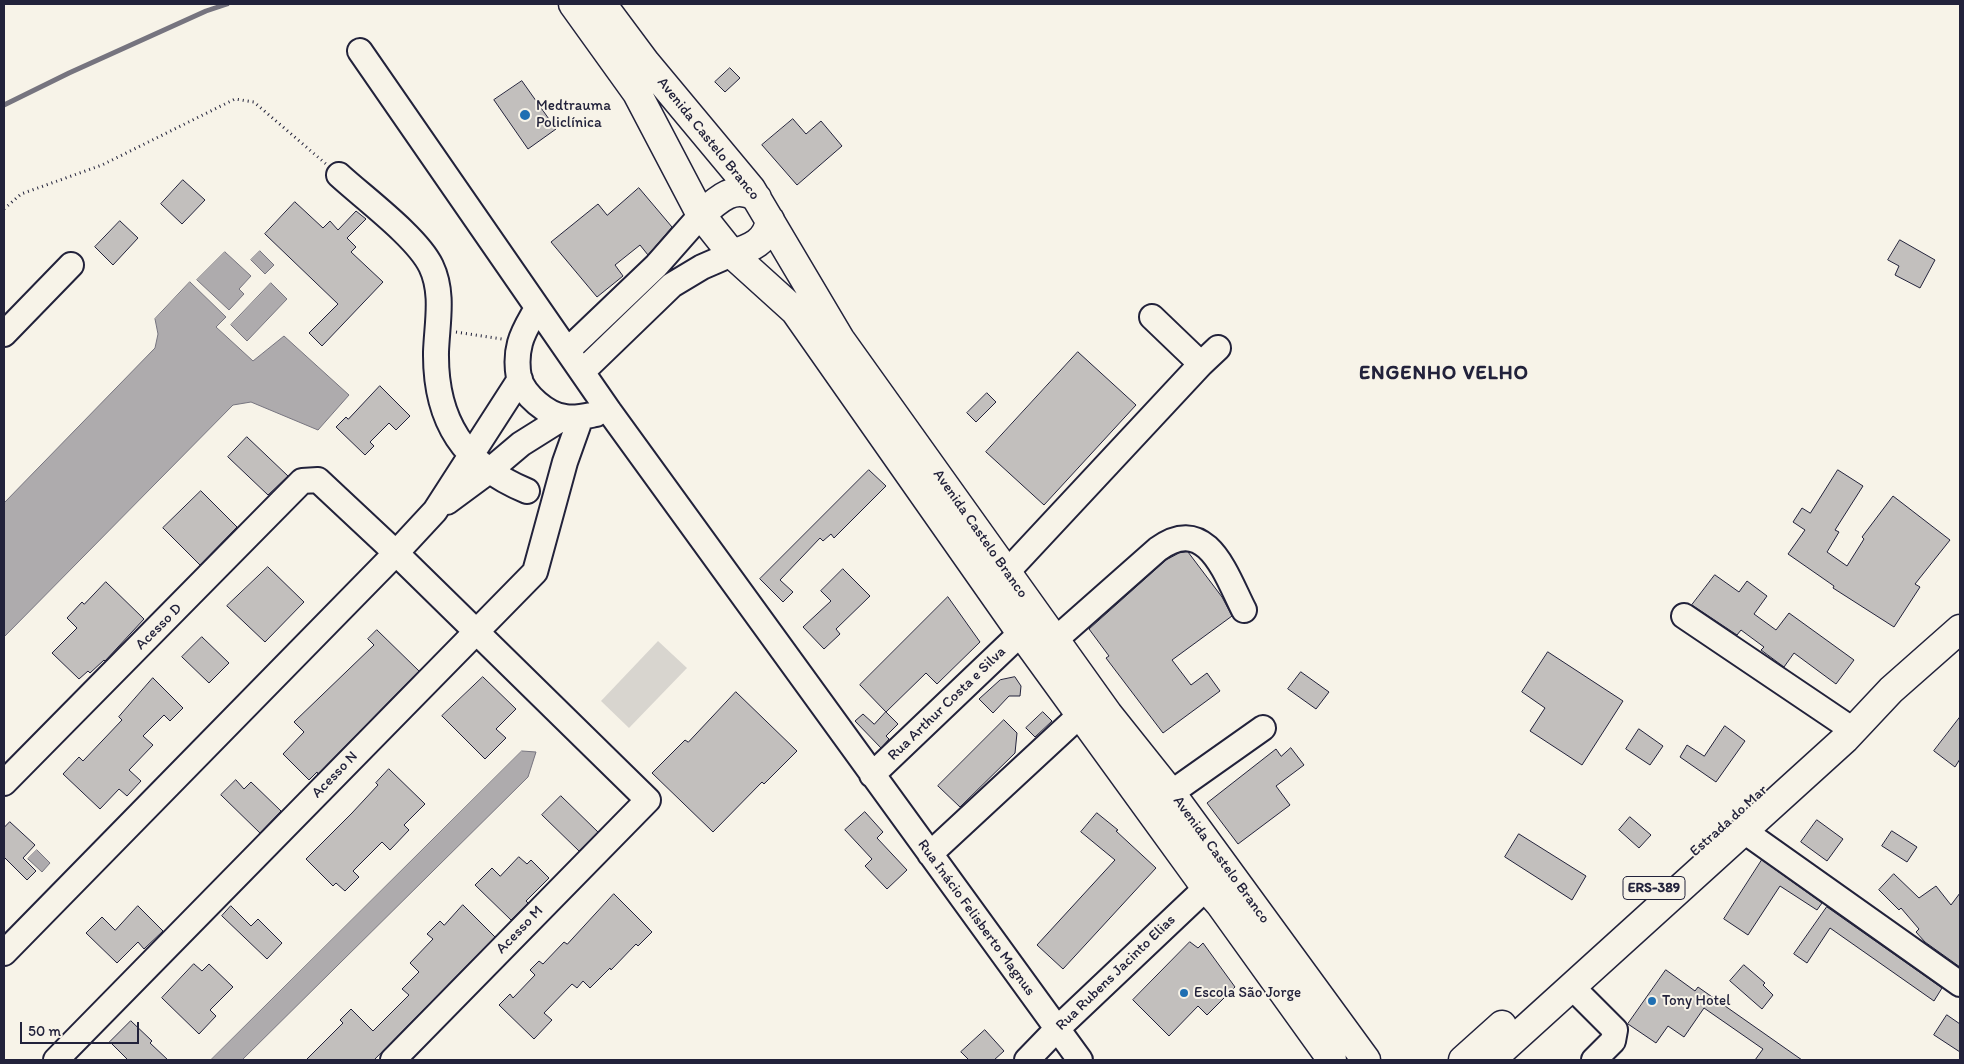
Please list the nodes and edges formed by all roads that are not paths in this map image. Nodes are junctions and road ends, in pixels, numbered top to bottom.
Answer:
1 (573, 4) edge
2 (602, 4) edge
3 (360, 51) dead end
4 (339, 175) road end
5 (764, 209) junction
6 (701, 215) junction
7 (732, 254) junction
8 (71, 265) dead end
9 (656, 266) junction
10 (672, 285) junction
11 (537, 308) junction
12 (1152, 317) dead end
13 (4, 334) edge
14 (1218, 348) dead end
15 (568, 350) junction
16 (1200, 364) junction
17 (583, 371) junction
18 (520, 379) junction
19 (609, 411) junction
20 (573, 417) junction
21 (471, 456) junction
22 (489, 471) junction
23 (527, 491) dead end
24 (435, 511) junction
25 (396, 553) junction
26 (1007, 572) junction
27 (1244, 610) dead end
28 (1684, 616) dead end
29 (1960, 629) edge
30 (476, 631) junction
31 (1021, 633) junction
32 (1055, 640) junction
33 (1080, 715) junction
34 (1849, 727) junction
35 (1262, 728) dead end
36 (872, 775) junction
37 (4, 784) edge
38 (1171, 793) junction
39 (1744, 831) junction
40 (930, 854) junction
41 (1213, 896) junction
42 (4, 952) edge
43 (1960, 984) edge
44 (1572, 987) junction
45 (1057, 1029) junction
46 (1346, 1031) junction
47 (1470, 1059) edge
48 (56, 1060) edge
49 (393, 1060) edge
50 (1027, 1060) edge
51 (1080, 1060) edge
52 (1332, 1060) edge
53 (1344, 1060) edge
54 (1366, 1060) edge
55 (1385, 1060) edge
56 (1594, 1060) edge

1 - 6 main road, Avenida Castelo Branco
2 - 5 main road, Avenida Castelo Branco
3 - 11 street, Rua Inácio Felisberto Magnus
4 - 21 street
5 - 6 main road
5 - 7 main road
5 - 26 main road, Avenida Castelo Branco
6 - 7 main road, Avenida Castelo Branco
6 - 9 street
7 - 10 street
7 - 31 main road, Avenida Castelo Branco
8 - 13 street
9 - 10 street
9 - 15 street
10 - 17 street
11 - 15 street, Rua Inácio Felisberto Magnus
11 - 18 street
12 - 16 street
14 - 16 street
15 - 17 street, Rua Inácio Felisberto Magnus
16 - 26 street
17 - 19 street, Rua Inácio Felisberto Magnus
18 - 20 street
18 - 21 street
19 - 20 street
19 - 36 street, Rua Inácio Felisberto Magnus
20 - 22 street
20 - 30 street, Acesso N
21 - 22 street
21 - 24 street
22 - 23 street
22 - 24 street
24 - 25 street
25 - 30 street
25 - 37 street, Acesso D
25 - 42 street
26 - 32 main road, Avenida Castelo Branco
27 - 32 street
28 - 34 street
29 - 34 main road, Estrada do Mar / ERS-389
30 - 48 street, Acesso N
30 - 49 street, Acesso M
31 - 33 main road, Avenida Castelo Branco
31 - 36 street, Rua Arthur Costa e Silva
32 - 38 main road, Avenida Castelo Branco
33 - 40 street
33 - 41 main road, Avenida Castelo Branco
34 - 39 main road, Estrada do Mar / ERS-389
34 - 47 main road, Estrada do Mar / ERS-389
35 - 38 street
36 - 40 street, Rua Inácio Felisberto Magnus
38 - 46 main road, Avenida Castelo Branco
39 - 43 street
39 - 44 main road, Estrada do Mar / ERS-389
40 - 45 street, Rua Inácio Felisberto Magnus
41 - 45 street, Rua Rubens Jacinto Elias
41 - 52 main road, Avenida Castelo Branco
41 - 53 main road
44 - 47 main road, Estrada do Mar / ERS-389
44 - 56 street
45 - 50 street, Rua Rubens Jacinto Elias
45 - 51 street, Rua Inácio Felisberto Magnus
46 - 54 main road, Avenida Castelo Branco
46 - 55 main road

